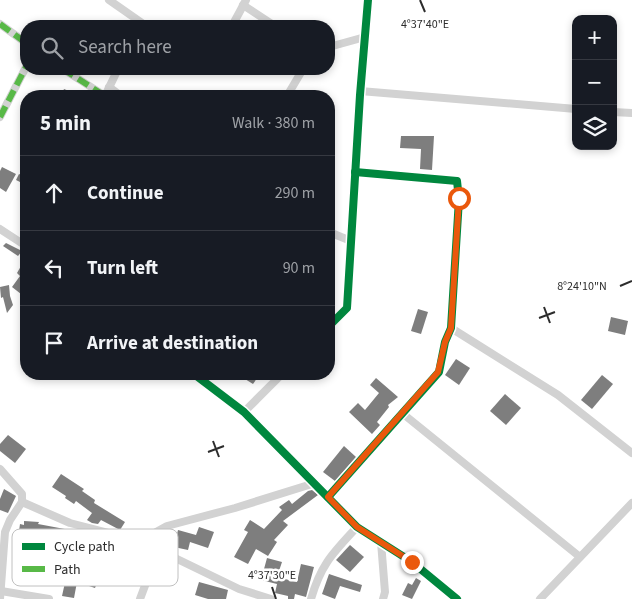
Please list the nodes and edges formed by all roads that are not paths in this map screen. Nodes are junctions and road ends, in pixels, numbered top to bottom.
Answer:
1 (109, 0) edge
2 (368, 0) edge
3 (244, 3) edge
4 (136, 20) edge
5 (235, 20) edge
6 (267, 20) edge
7 (0, 24) edge
8 (365, 37) junction
9 (20, 39) edge
10 (335, 45) edge
11 (22, 75) edge
12 (72, 75) edge
13 (115, 75) edge
14 (299, 75) edge
15 (109, 87) junction
16 (96, 90) edge
17 (108, 90) edge
18 (113, 90) edge
19 (291, 90) edge
20 (360, 91) junction
21 (572, 109) edge
22 (1, 112) edge
23 (617, 112) edge
24 (632, 113) edge
25 (355, 172) junction
26 (0, 228) edge
27 (335, 234) edge
28 (20, 240) edge
29 (351, 241) junction
30 (335, 320) edge
31 (451, 328) junction
32 (202, 380) edge
33 (276, 380) edge
34 (244, 412) junction
35 (402, 413) junction
36 (632, 454) edge
37 (0, 470) edge
38 (315, 483) junction
39 (328, 497) junction
40 (22, 502) junction
41 (632, 503) edge
42 (357, 527) junction
43 (93, 529) edge
44 (162, 529) edge
45 (381, 542) junction
46 (580, 557) junction
47 (178, 559) edge
48 (1, 577) edge
49 (145, 586) edge
50 (0, 595) edge
51 (49, 599) edge
52 (140, 599) edge
53 (272, 599) edge
54 (311, 599) edge
55 (383, 599) edge
56 (457, 599) edge
57 (540, 599) edge

1 - 4 street
2 - 8 street
3 - 5 street
3 - 6 street
7 - 9 street
8 - 10 street
8 - 20 street
11 - 22 street
12 - 16 street
13 - 15 street
14 - 19 street
15 - 17 street
15 - 18 street
20 - 21 street
20 - 25 street
23 - 24 street
25 - 29 street
25 - 31 street
26 - 28 street
27 - 29 street
29 - 30 street
31 - 35 street
31 - 36 street
32 - 34 street
33 - 34 street
34 - 38 street
35 - 39 street
35 - 46 street
37 - 40 street
38 - 39 street
38 - 44 street
39 - 42 street
40 - 43 street
40 - 48 street
41 - 46 street
42 - 45 street
42 - 54 street
45 - 55 street
45 - 56 street
46 - 57 street
47 - 53 street
48 - 50 street
49 - 52 street
50 - 51 street

